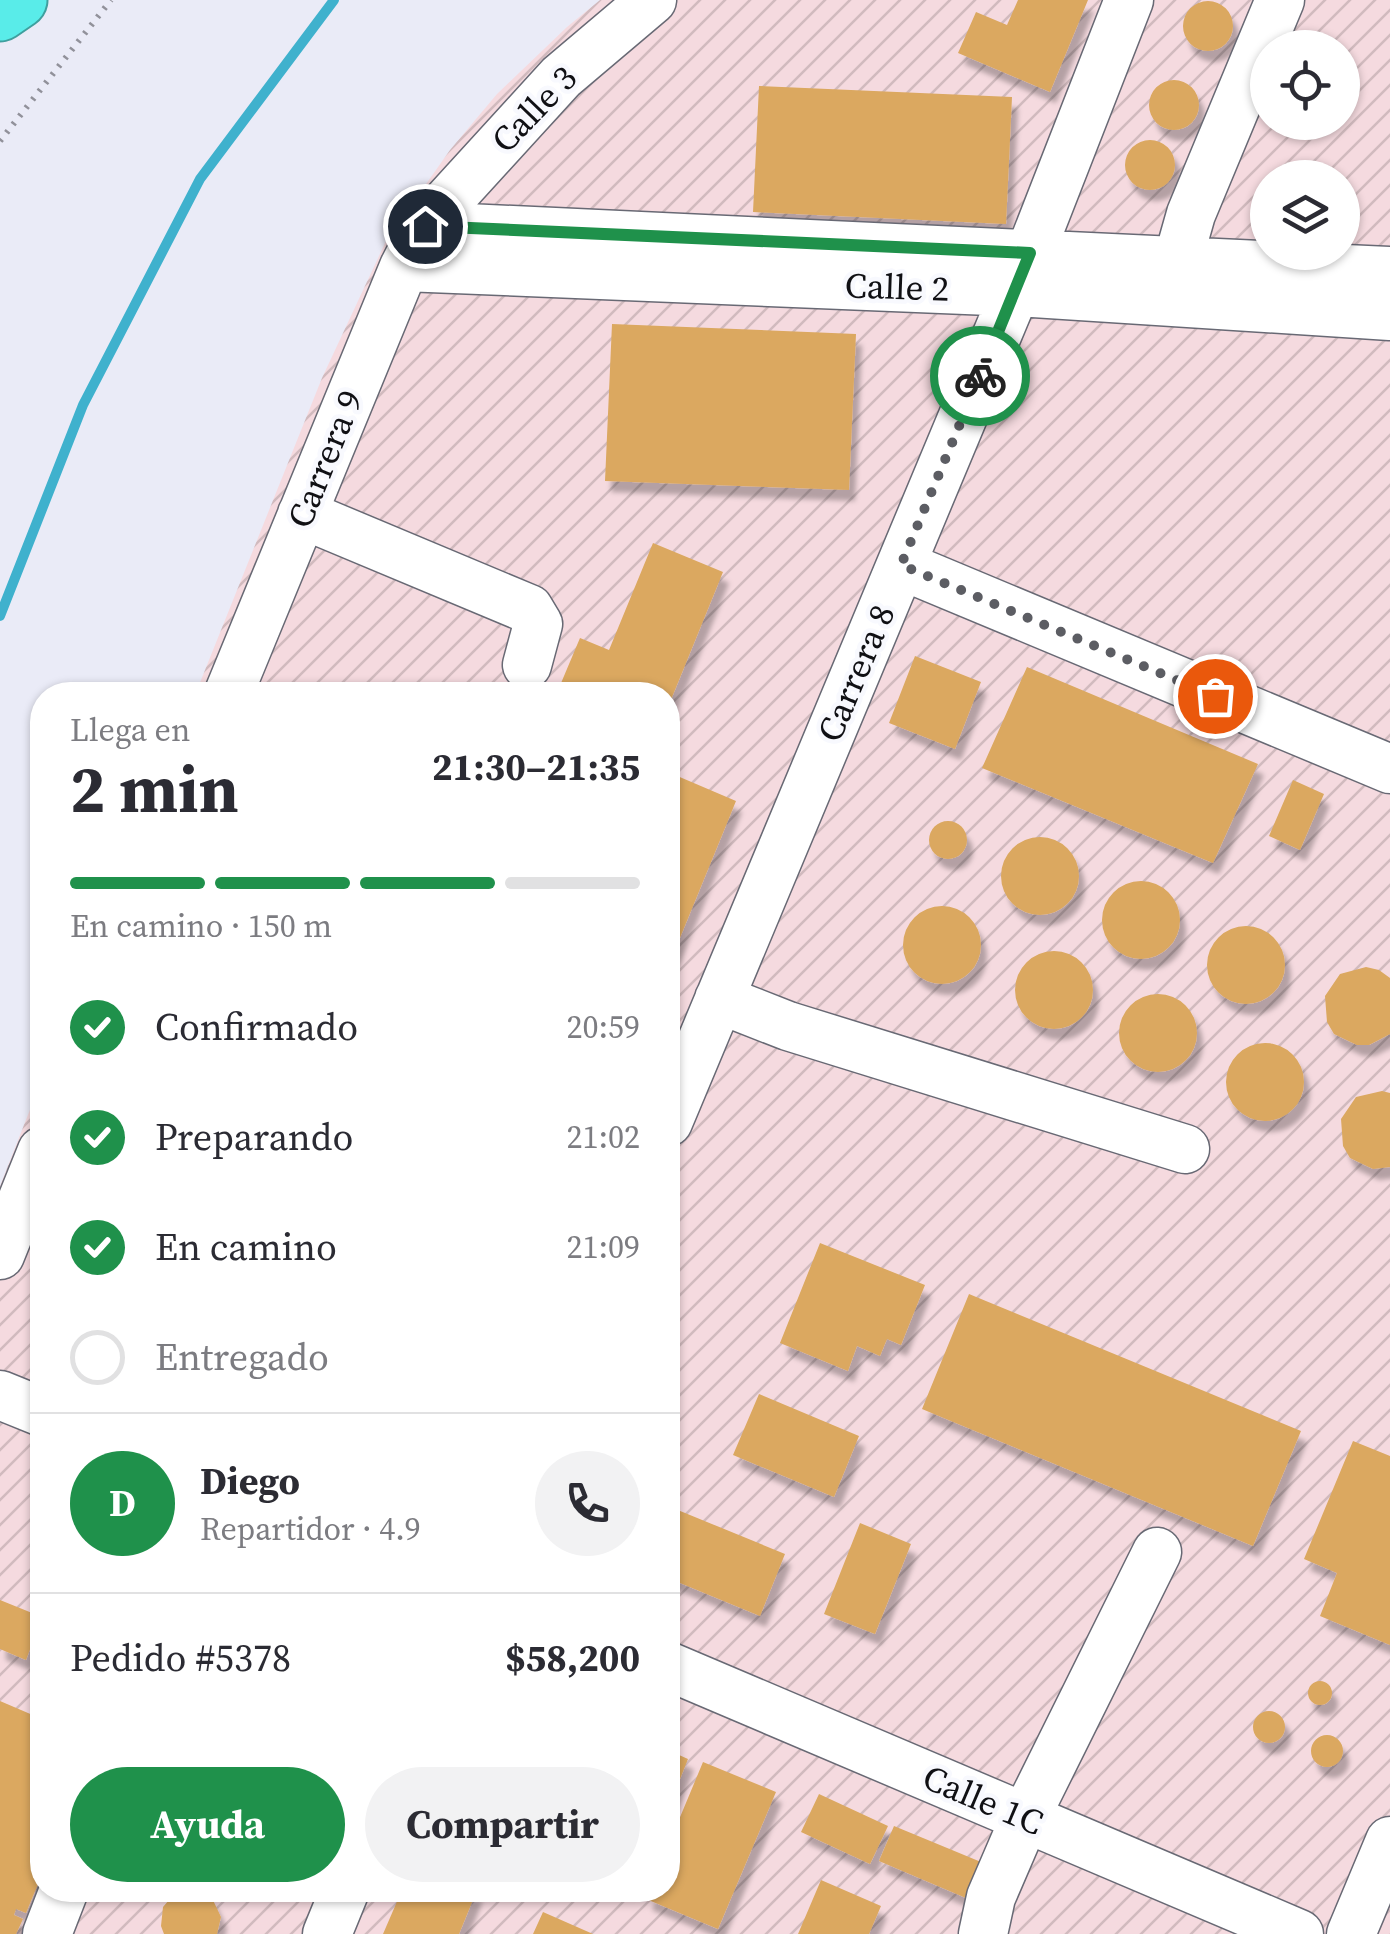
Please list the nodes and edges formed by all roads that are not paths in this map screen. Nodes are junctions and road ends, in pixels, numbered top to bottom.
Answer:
1 (19, 0) edge
2 (34, 0) edge
3 (652, 0) edge
4 (1129, 0) edge
5 (1280, 0) edge
6 (0, 13) edge
7 (0, 45) edge
8 (414, 246) junction
9 (1178, 260) junction
10 (1390, 271) edge
11 (1023, 272) junction
12 (1390, 316) edge
13 (302, 514) junction
14 (901, 565) junction
15 (526, 664) dead end
16 (233, 682) edge
17 (1390, 769) edge
18 (719, 999) junction
19 (680, 1093) edge
20 (1184, 1149) dead end
21 (30, 1181) edge
22 (0, 1255) edge
23 (0, 1395) edge
24 (30, 1407) edge
25 (1157, 1552) dead end
26 (680, 1671) edge
27 (1025, 1818) junction
28 (1390, 1840) edge
29 (59, 1902) edge
30 (340, 1902) edge
31 (47, 1934) edge
32 (327, 1934) edge
33 (983, 1934) edge
34 (1299, 1934) edge
35 (1351, 1934) edge

1 - 6 highway
2 - 7 street
3 - 8 street, Calle 3
4 - 11 street, Carrera 8
5 - 9 street
8 - 11 street, Calle 2
8 - 13 street, Carrera 9
9 - 10 street, Calle 2
9 - 11 street, Calle 2
11 - 12 street, Calle 2
11 - 14 street, Carrera 8
13 - 15 street
13 - 16 street, Carrera 9
14 - 17 street
14 - 18 street, Carrera 8
18 - 19 street, Carrera 8
18 - 20 street
21 - 22 street
23 - 24 street
25 - 27 street
26 - 27 street, Calle 1C
27 - 33 street
27 - 34 street, Calle 1C
28 - 35 street
29 - 31 street
30 - 32 street

